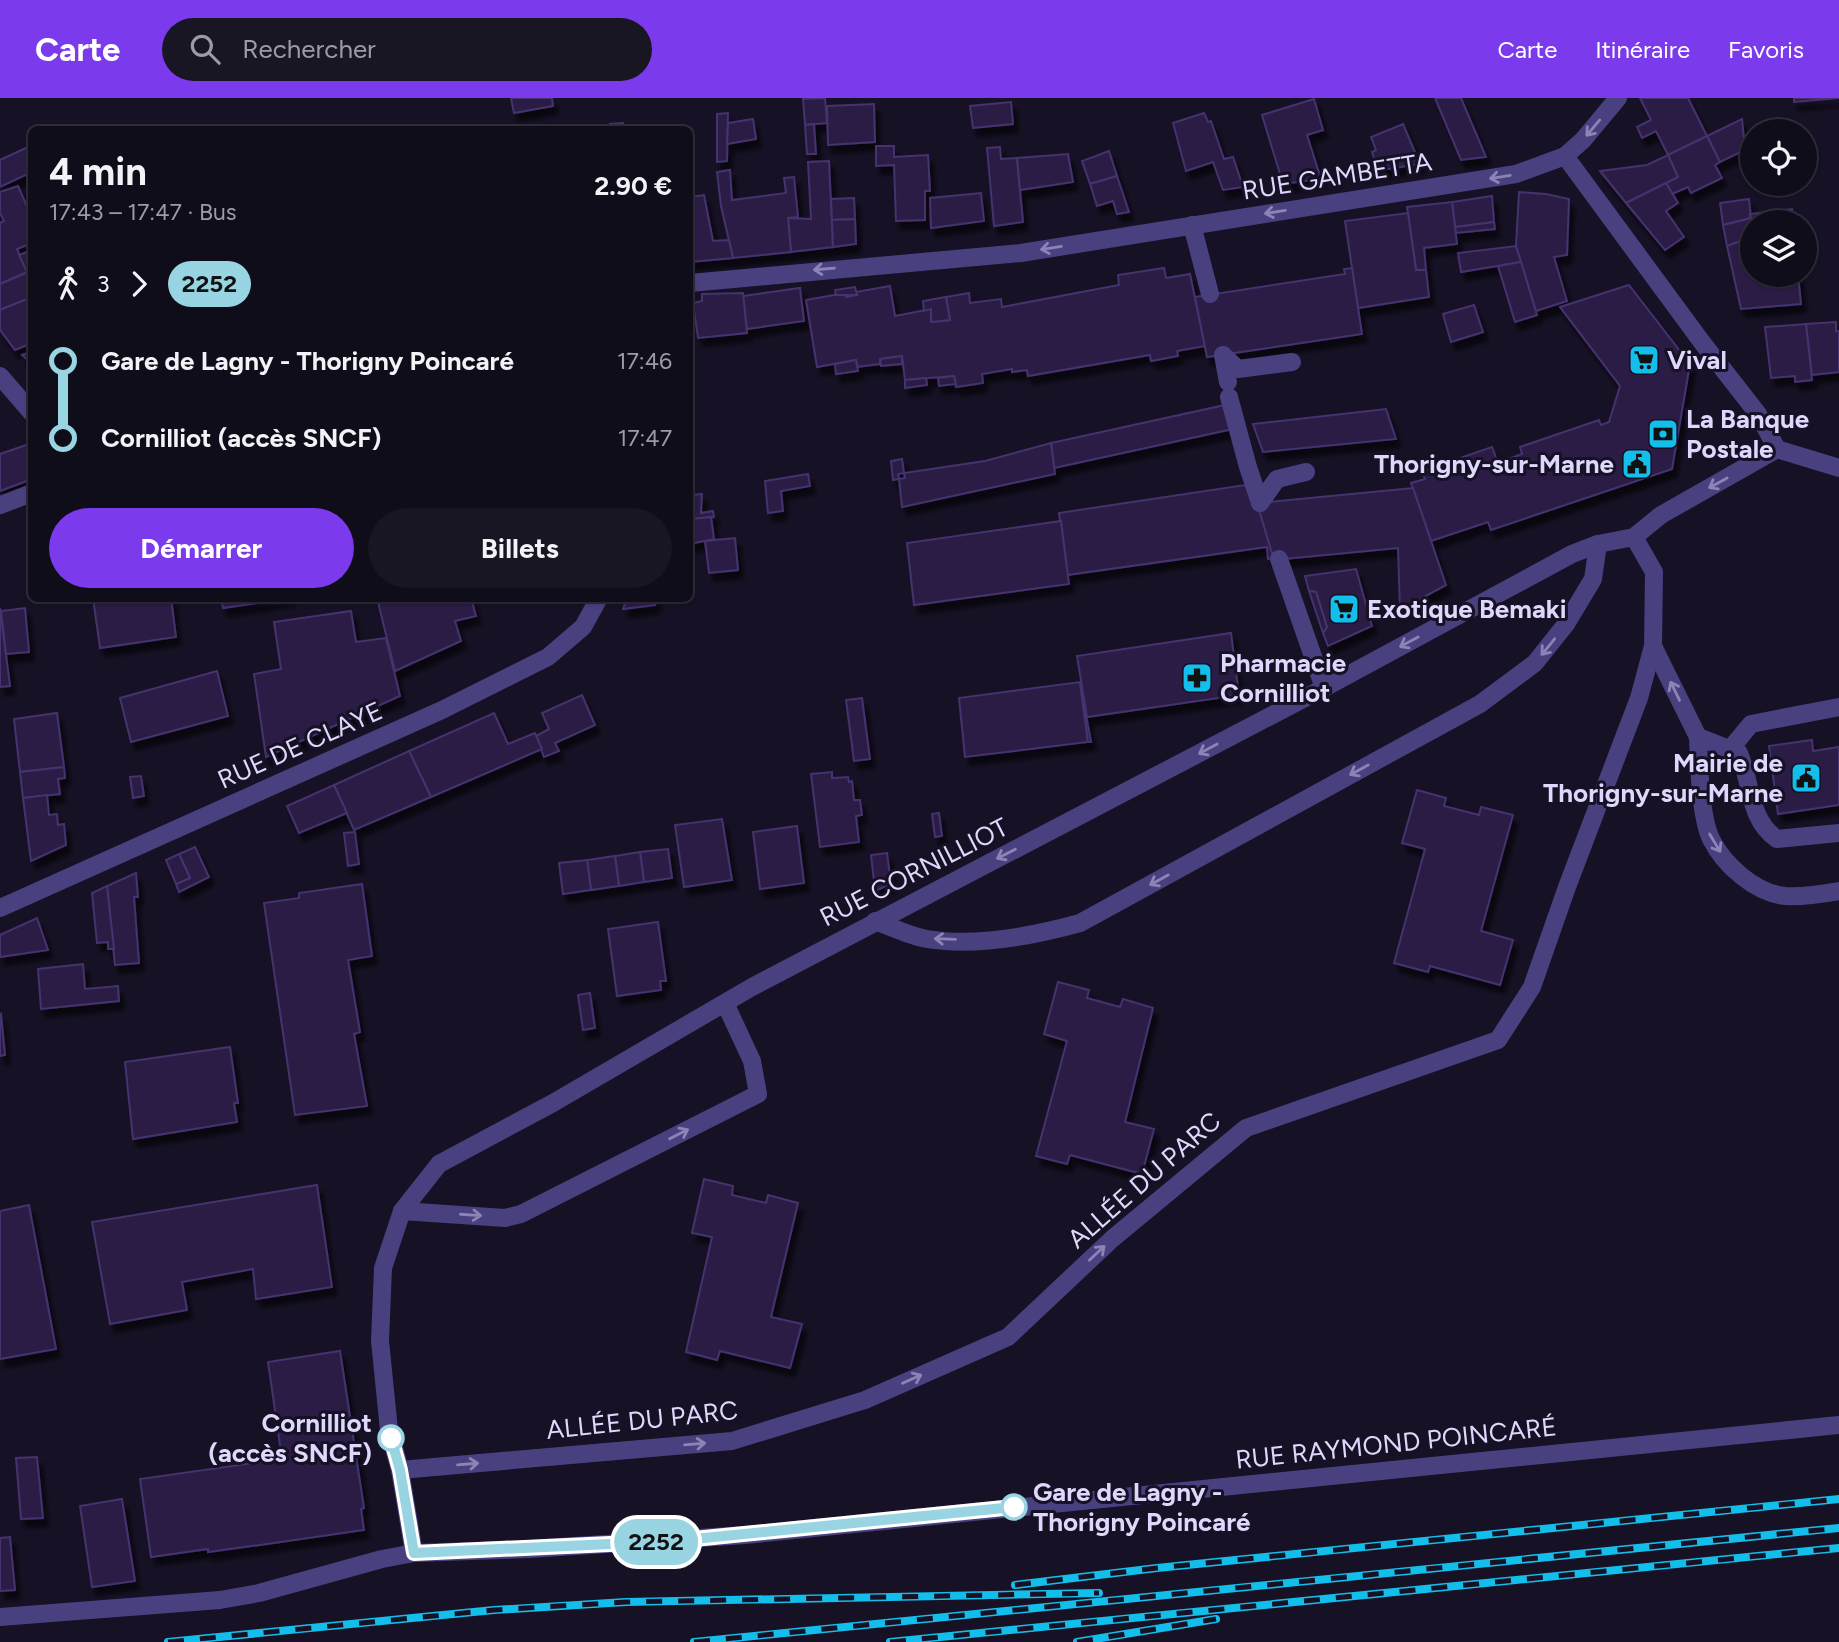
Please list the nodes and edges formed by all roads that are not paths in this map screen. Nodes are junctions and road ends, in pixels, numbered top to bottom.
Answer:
1 (1618, 98) edge
2 (1565, 156) junction
3 (1192, 225) junction
4 (693, 283) edge
5 (1210, 295) dead end
6 (1292, 362) dead end
7 (0, 376) edge
8 (28, 408) edge
9 (1777, 449) junction
10 (1254, 460) dead end
11 (1839, 468) edge
12 (1306, 472) dead end
13 (28, 494) edge
14 (1258, 496) junction
15 (0, 505) edge
16 (1634, 537) junction
17 (1598, 544) junction
18 (1279, 559) dead end
19 (597, 602) edge
20 (1653, 646) junction
21 (1324, 688) junction
22 (1839, 707) edge
23 (1698, 737) junction
24 (1731, 748) junction
25 (1839, 833) edge
26 (1839, 891) edge
27 (0, 908) edge
28 (875, 921) junction
29 (725, 1003) junction
30 (402, 1211) junction
31 (1839, 1425) edge
32 (400, 1470) junction
33 (414, 1553) junction
34 (0, 1617) edge

1 -> 2 street
2 -> 3 street, RUE GAMBETTA
2 - 9 street
3 -> 4 street, RUE GAMBETTA
3 - 5 street
6 - 14 street
7 - 8 street
9 - 11 street
9 -> 16 street, RUE CORNILLIOT
10 - 14 street
12 - 14 street
13 - 15 street
16 - 17 street, RUE CORNILLIOT
16 - 20 street, ALLÉE DU PARC
17 -> 21 street, RUE CORNILLIOT
17 -> 28 street
18 - 21 street
19 - 27 street, RUE DE CLAYE
23 -> 20 street
32 -> 20 street, ALLÉE DU PARC
21 -> 28 street, RUE CORNILLIOT
22 - 24 street
23 - 24 street
23 -> 26 street
24 - 25 street
28 - 29 street, RUE CORNILLIOT
29 - 30 street, RUE CORNILLIOT
30 -> 29 street
30 - 32 street, RUE CORNILLIOT
31 - 33 street, RUE RAYMOND POINCARÉ
32 - 33 street, RUE CORNILLIOT
33 - 34 street, RUE RAYMOND POINCARÉ

